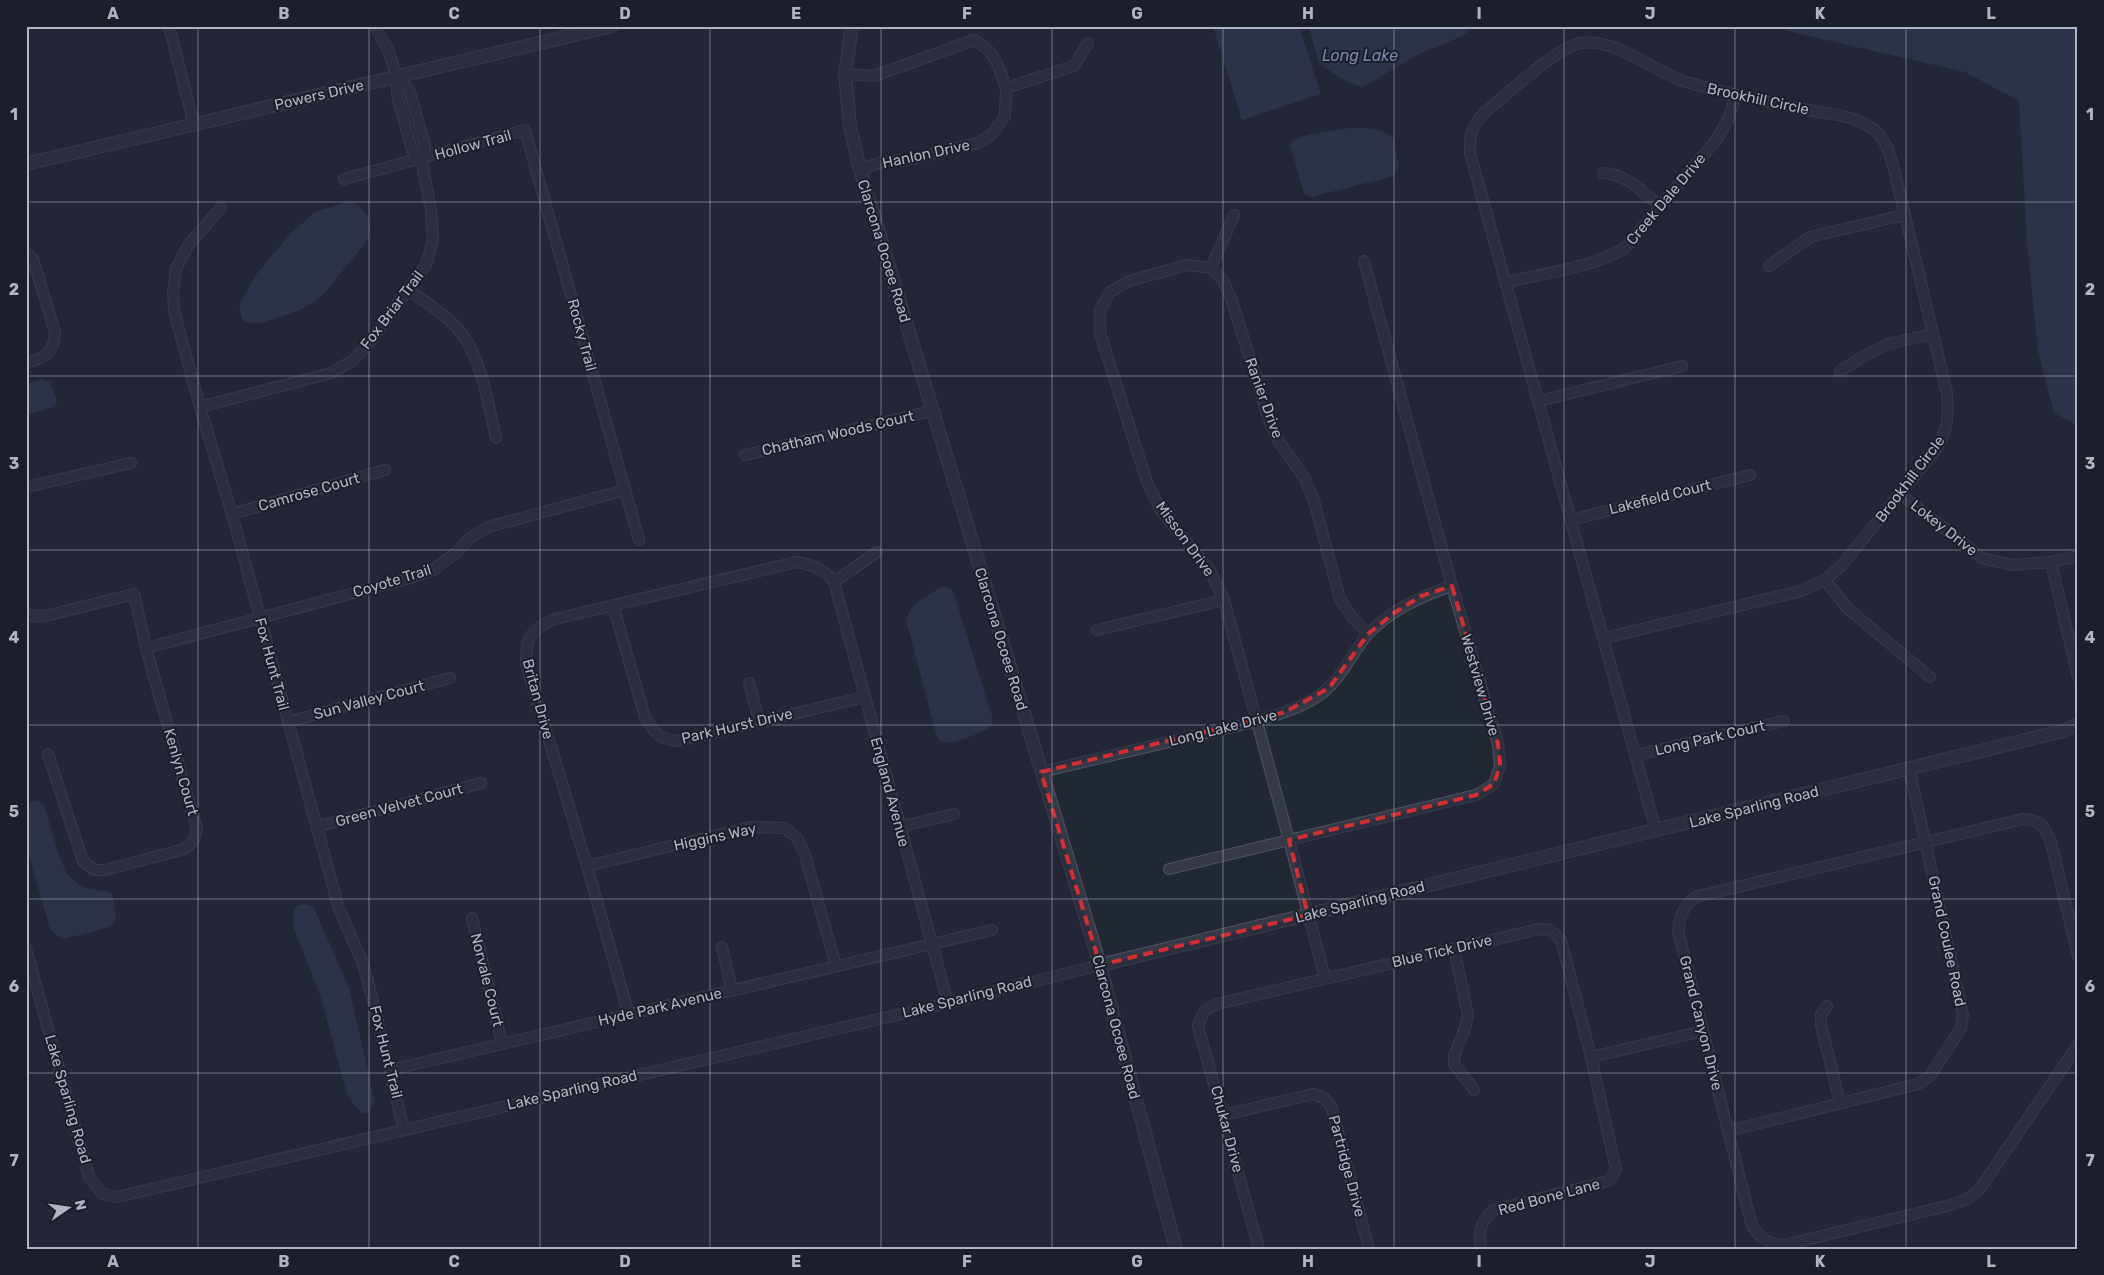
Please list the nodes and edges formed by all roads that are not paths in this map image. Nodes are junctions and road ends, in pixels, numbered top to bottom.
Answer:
1 (169, 26) edge
2 (375, 26) edge
3 (612, 26) edge
4 (852, 26) edge
5 (1088, 43) dead end
6 (845, 74) junction
7 (397, 76) junction
8 (1006, 88) junction
9 (1736, 96) junction
10 (194, 125) junction
11 (526, 130) joint
12 (421, 159) junction
13 (26, 164) edge
14 (1603, 173) dead end
15 (861, 174) junction
16 (344, 179) dead end
17 (1660, 206) junction
18 (222, 208) dead end
19 (1904, 214) junction
20 (1234, 215) dead end
21 (26, 252) edge
22 (1364, 261) dead end
23 (1769, 266) dead end
24 (1211, 268) junction
25 (1507, 282) junction
26 (408, 290) junction
27 (1933, 334) junction
28 (26, 363) edge
29 (1682, 366) dead end
30 (1840, 371) dead end
31 (1539, 401) junction
32 (200, 407) junction
33 (932, 411) junction
34 (496, 438) dead end
35 (745, 455) dead end
36 (131, 463) dead end
37 (385, 470) dead end
38 (1750, 475) dead end
39 (26, 487) edge
40 (625, 490) junction
41 (1900, 494) junction
42 (232, 514) junction
43 (1571, 520) junction
44 (639, 540) dead end
45 (877, 552) dead end
46 (2078, 556) edge
47 (2050, 562) junction
48 (1825, 580) junction
49 (834, 582) junction
50 (1452, 586) junction
51 (1224, 600) junction
52 (613, 605) junction
53 (26, 613) edge
54 (260, 618) junction
55 (1097, 630) dead end
56 (1368, 634) junction
57 (1604, 638) junction
58 (146, 648) junction
59 (1930, 677) dead end
60 (2078, 677) edge
61 (450, 678) dead end
62 (749, 683) dead end
63 (865, 697) junction
64 (1258, 721) junction
65 (288, 722) junction
66 (759, 722) junction
67 (1784, 722) dead end
68 (2078, 724) edge
69 (48, 754) dead end
70 (1636, 755) junction
71 (1909, 768) junction
72 (1041, 772) junction
73 (481, 783) dead end
74 (954, 814) dead end
75 (316, 827) junction
76 (899, 827) junction
77 (1656, 831) junction
78 (1289, 840) junction
79 (1926, 842) junction
80 (587, 866) junction
81 (1169, 869) dead end
82 (1308, 915) junction
83 (472, 918) dead end
84 (992, 930) dead end
85 (931, 945) junction
86 (722, 948) dead end
87 (1454, 948) junction
88 (26, 949) edge
89 (2078, 956) edge
90 (1100, 965) junction
91 (836, 966) junction
92 (1325, 978) junction
93 (732, 990) junction
94 (948, 1003) junction
95 (1827, 1006) dead end
96 (1204, 1011) joint
97 (628, 1015) junction
98 (1703, 1031) junction
99 (502, 1043) junction
100 (2078, 1045) edge
101 (1591, 1057) junction
102 (390, 1070) junction
103 (1474, 1090) dead end
104 (1840, 1103) junction
105 (1224, 1115) junction
106 (404, 1130) junction
107 (1728, 1131) junction
108 (1176, 1249) edge
109 (1259, 1249) edge
110 (1369, 1249) edge
111 (1481, 1249) edge

1 - 10 street
2 - 7 street, Fox Briar Trail
3 - 7 street, Powers Drive
4 - 6 street, Clarcona Ocoee Road
5 - 8 street
6 - 8 street
6 - 15 street, Clarcona Ocoee Road
7 - 10 street, Powers Drive
7 - 12 street, Fox Briar Trail
8 - 15 street, Hanlon Drive
9 - 17 street, Creek Dale Drive
9 - 19 street, Brookhill Circle
9 - 25 street, Brookhill Circle
10 - 13 street, Powers Drive
11 - 12 street, Hollow Trail
11 - 40 street, Rocky Trail
12 - 16 street, Hollow Trail
12 - 26 street, Fox Briar Trail
14 - 17 street
15 - 33 street, Clarcona Ocoee Road
17 - 25 street, Creek Dale Drive
18 - 32 street, Fox Hunt Trail
19 - 23 street
19 - 27 street, Brookhill Circle
20 - 24 street
21 - 28 street
22 - 50 street, Westview Drive
24 - 51 street, Misson Drive
24 - 56 street, Ranier Drive
25 - 31 street, Brookhill Circle
26 - 32 street, Fox Briar Trail
26 - 34 street
27 - 30 street
27 - 41 street, Brookhill Circle
29 - 31 street
31 - 43 street, Brookhill Circle
32 - 42 street, Fox Hunt Trail
33 - 35 street, Chatham Woods Court
33 - 72 street, Clarcona Ocoee Road
36 - 39 street
37 - 42 street, Camrose Court
38 - 43 street, Lakefield Court
40 - 44 street, Rocky Trail
40 - 54 street, Coyote Trail
41 - 47 street, Lokey Drive
41 - 48 street, Brookhill Circle
42 - 54 street, Fox Hunt Trail
43 - 57 street, Brookhill Circle
45 - 49 street
46 - 47 street, Lokey Drive
47 - 60 street
48 - 57 street, Brookhill Circle
48 - 59 street
49 - 52 street, Britan Drive
49 - 63 street, England Avenue
50 - 56 street, Long Lake Drive
50 - 78 street, Westview Drive
51 - 55 street
51 - 64 street, Misson Drive
52 - 66 street, Park Hurst Drive
52 - 80 street, Britan Drive
53 - 58 street, Kenlyn Court
54 - 58 street, Coyote Trail
54 - 65 street, Fox Hunt Trail
56 - 64 street, Long Lake Drive
57 - 70 street, Brookhill Circle
58 - 69 street, Kenlyn Court
61 - 65 street, Sun Valley Court
62 - 66 street
63 - 66 street, Park Hurst Drive
63 - 76 street, England Avenue
64 - 72 street, Long Lake Drive
64 - 78 street, Misson Drive
65 - 75 street, Fox Hunt Trail
67 - 70 street, Long Park Court
68 - 71 street, Lake Sparling Road
70 - 77 street, Brookhill Circle
71 - 77 street, Lake Sparling Road
71 - 79 street, Grand Coulee Road
72 - 90 street, Clarcona Ocoee Road
73 - 75 street, Green Velvet Court
74 - 76 street
75 - 102 street, Fox Hunt Trail
76 - 85 street, England Avenue
77 - 82 street, Lake Sparling Road
78 - 81 street, Westview Drive
78 - 82 street, Misson Drive
79 - 89 street, Grand Canyon Drive
79 - 98 street, Grand Canyon Drive
79 - 104 street, Grand Coulee Road
80 - 91 street, Higgins Way
80 - 97 street, Britan Drive
82 - 90 street, Lake Sparling Road
82 - 92 street, Misson Drive
83 - 99 street, Norvale Court
84 - 85 street, Hyde Park Avenue
85 - 91 street, Hyde Park Avenue
85 - 94 street, England Avenue
86 - 93 street
87 - 92 street, Blue Tick Drive
87 - 101 street, Blue Tick Drive
87 - 103 street
88 - 106 street, Lake Sparling Road
90 - 94 street, Lake Sparling Road
90 - 108 street, Clarcona Ocoee Road
91 - 93 street, Hyde Park Avenue
92 - 96 street, Blue Tick Drive
93 - 97 street, Hyde Park Avenue
94 - 106 street, Lake Sparling Road
95 - 104 street
96 - 105 street, Chukar Drive
97 - 99 street, Hyde Park Avenue
98 - 101 street
98 - 107 street, Grand Canyon Drive
99 - 102 street, Hyde Park Avenue
100 - 107 street, Grand Canyon Drive
101 - 111 street, Red Bone Lane
102 - 106 street, Fox Hunt Trail
104 - 107 street, Grand Coulee Road
105 - 109 street, Chukar Drive
105 - 110 street, Partridge Drive

